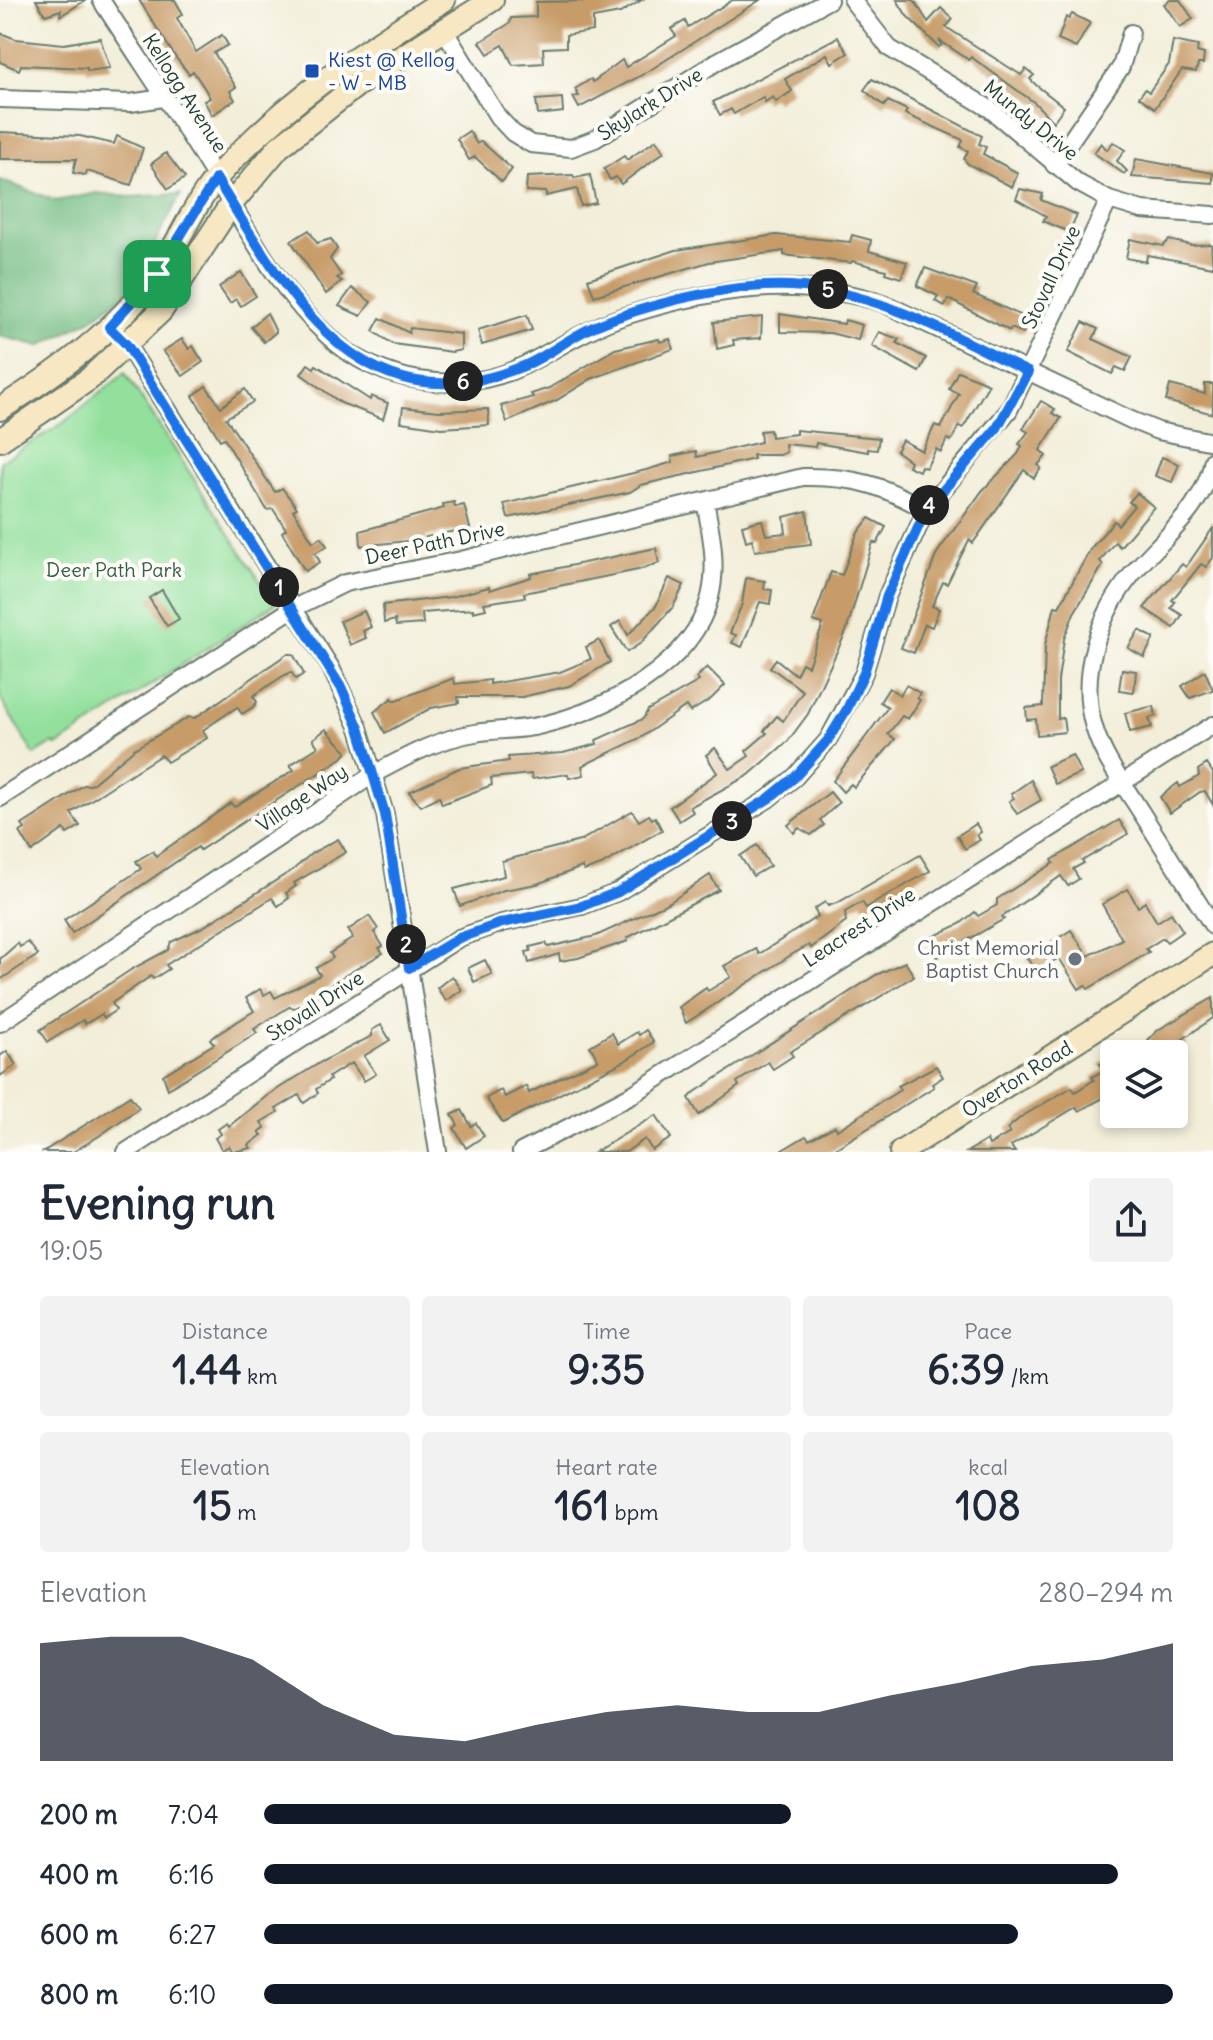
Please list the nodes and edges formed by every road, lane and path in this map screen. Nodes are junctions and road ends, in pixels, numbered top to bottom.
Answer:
1 (101, 0) edge
2 (492, 0) edge
3 (829, 0) edge
4 (852, 0) edge
5 (437, 5) edge
6 (444, 30) junction
7 (1131, 33) dead end
8 (163, 98) junction
9 (0, 99) edge
10 (1054, 165) junction
11 (216, 178) junction
12 (1109, 200) junction
13 (232, 203) junction
14 (1213, 215) edge
15 (109, 327) junction
16 (127, 345) junction
17 (1028, 372) junction
18 (0, 409) edge
19 (0, 440) edge
20 (1213, 442) edge
21 (1213, 460) edge
22 (705, 501) junction
23 (926, 510) junction
24 (292, 609) junction
25 (1213, 725) edge
26 (374, 774) junction
27 (1123, 782) junction
28 (0, 798) edge
29 (1213, 926) edge
30 (1213, 954) edge
31 (409, 968) junction
32 (0, 1023) edge
33 (126, 1152) edge
34 (438, 1152) edge
35 (521, 1152) edge
36 (901, 1152) edge

1 - 8 street, Kellogg Avenue
2 - 6 main road
3 - 6 street, Skylark Drive
4 - 10 street, Mundy Drive
5 - 6 main road, Skylark Drive
5 - 11 main road
6 - 13 main road
7 - 10 street
8 - 9 street
8 - 11 street, Kellogg Avenue
10 - 12 street, Mundy Drive
11 - 13 street, Kellogg Avenue
11 - 15 main road
12 - 14 street, Mundy Drive
12 - 17 street, Stovall Drive
13 - 16 main road
13 - 17 street, Kellogg Avenue
15 - 16 street
15 - 18 main road
16 - 19 main road
16 - 24 street
17 - 20 street, Kellogg Avenue
17 - 23 street, Stovall Drive
21 - 27 street
22 - 23 street, Deer Path Drive
22 - 24 street, Deer Path Drive
22 - 26 street, Village Way
23 - 31 street, Stovall Drive
24 - 26 street
24 - 28 street, Deer Path Drive
25 - 27 street, Leacrest Drive
26 - 31 street
26 - 32 street, Village Way
27 - 29 street
27 - 35 street, Leacrest Drive
30 - 36 main road, Overton Road
31 - 33 street, Stovall Drive
31 - 34 street

